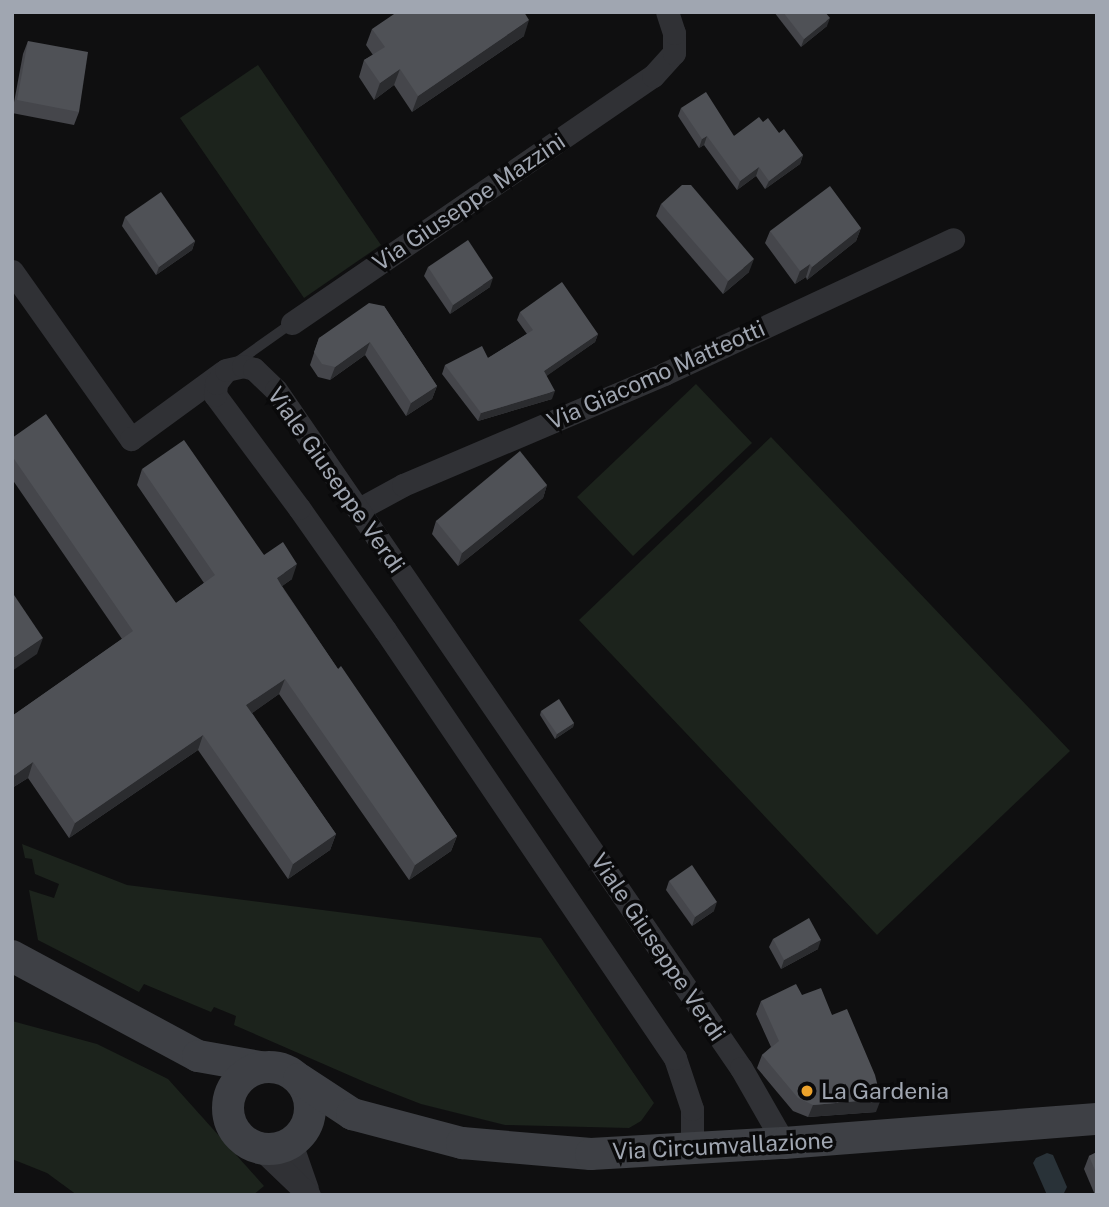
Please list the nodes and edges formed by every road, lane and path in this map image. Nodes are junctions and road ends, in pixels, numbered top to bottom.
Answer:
1 (667, 12) edge
2 (953, 239) dead end
3 (12, 271) edge
4 (292, 323) joint
5 (226, 370) junction
6 (359, 509) junction
7 (12, 956) edge
8 (198, 1056) junction
9 (260, 1067) junction
10 (299, 1079) junction
11 (228, 1108) junction
12 (352, 1114) junction
13 (1097, 1119) edge
14 (298, 1136) junction
15 (784, 1143) junction
16 (692, 1146) junction
17 (259, 1147) junction
18 (309, 1195) edge

1 - 4 street, Via Giuseppe Mazzini
2 - 6 street, Via Giacomo Matteotti
3 - 5 street
4 - 5 lane, Via Giuseppe Mazzini
5 - 6 street, Viale Giuseppe Verdi
5 - 16 street, Viale Giuseppe Verdi
6 - 15 street, Viale Giuseppe Verdi
7 - 8 street
8 - 9 street
8 - 11 street
9 - 10 street
9 - 11 street
10 - 12 street, Via Circumvallazione
10 - 14 street
11 - 17 street
12 - 14 street
12 - 16 street, Via Circumvallazione
13 - 15 street, Via Circumvallazione
14 - 17 street
14 - 18 street
15 - 16 street, Via Circumvallazione
17 - 18 street

